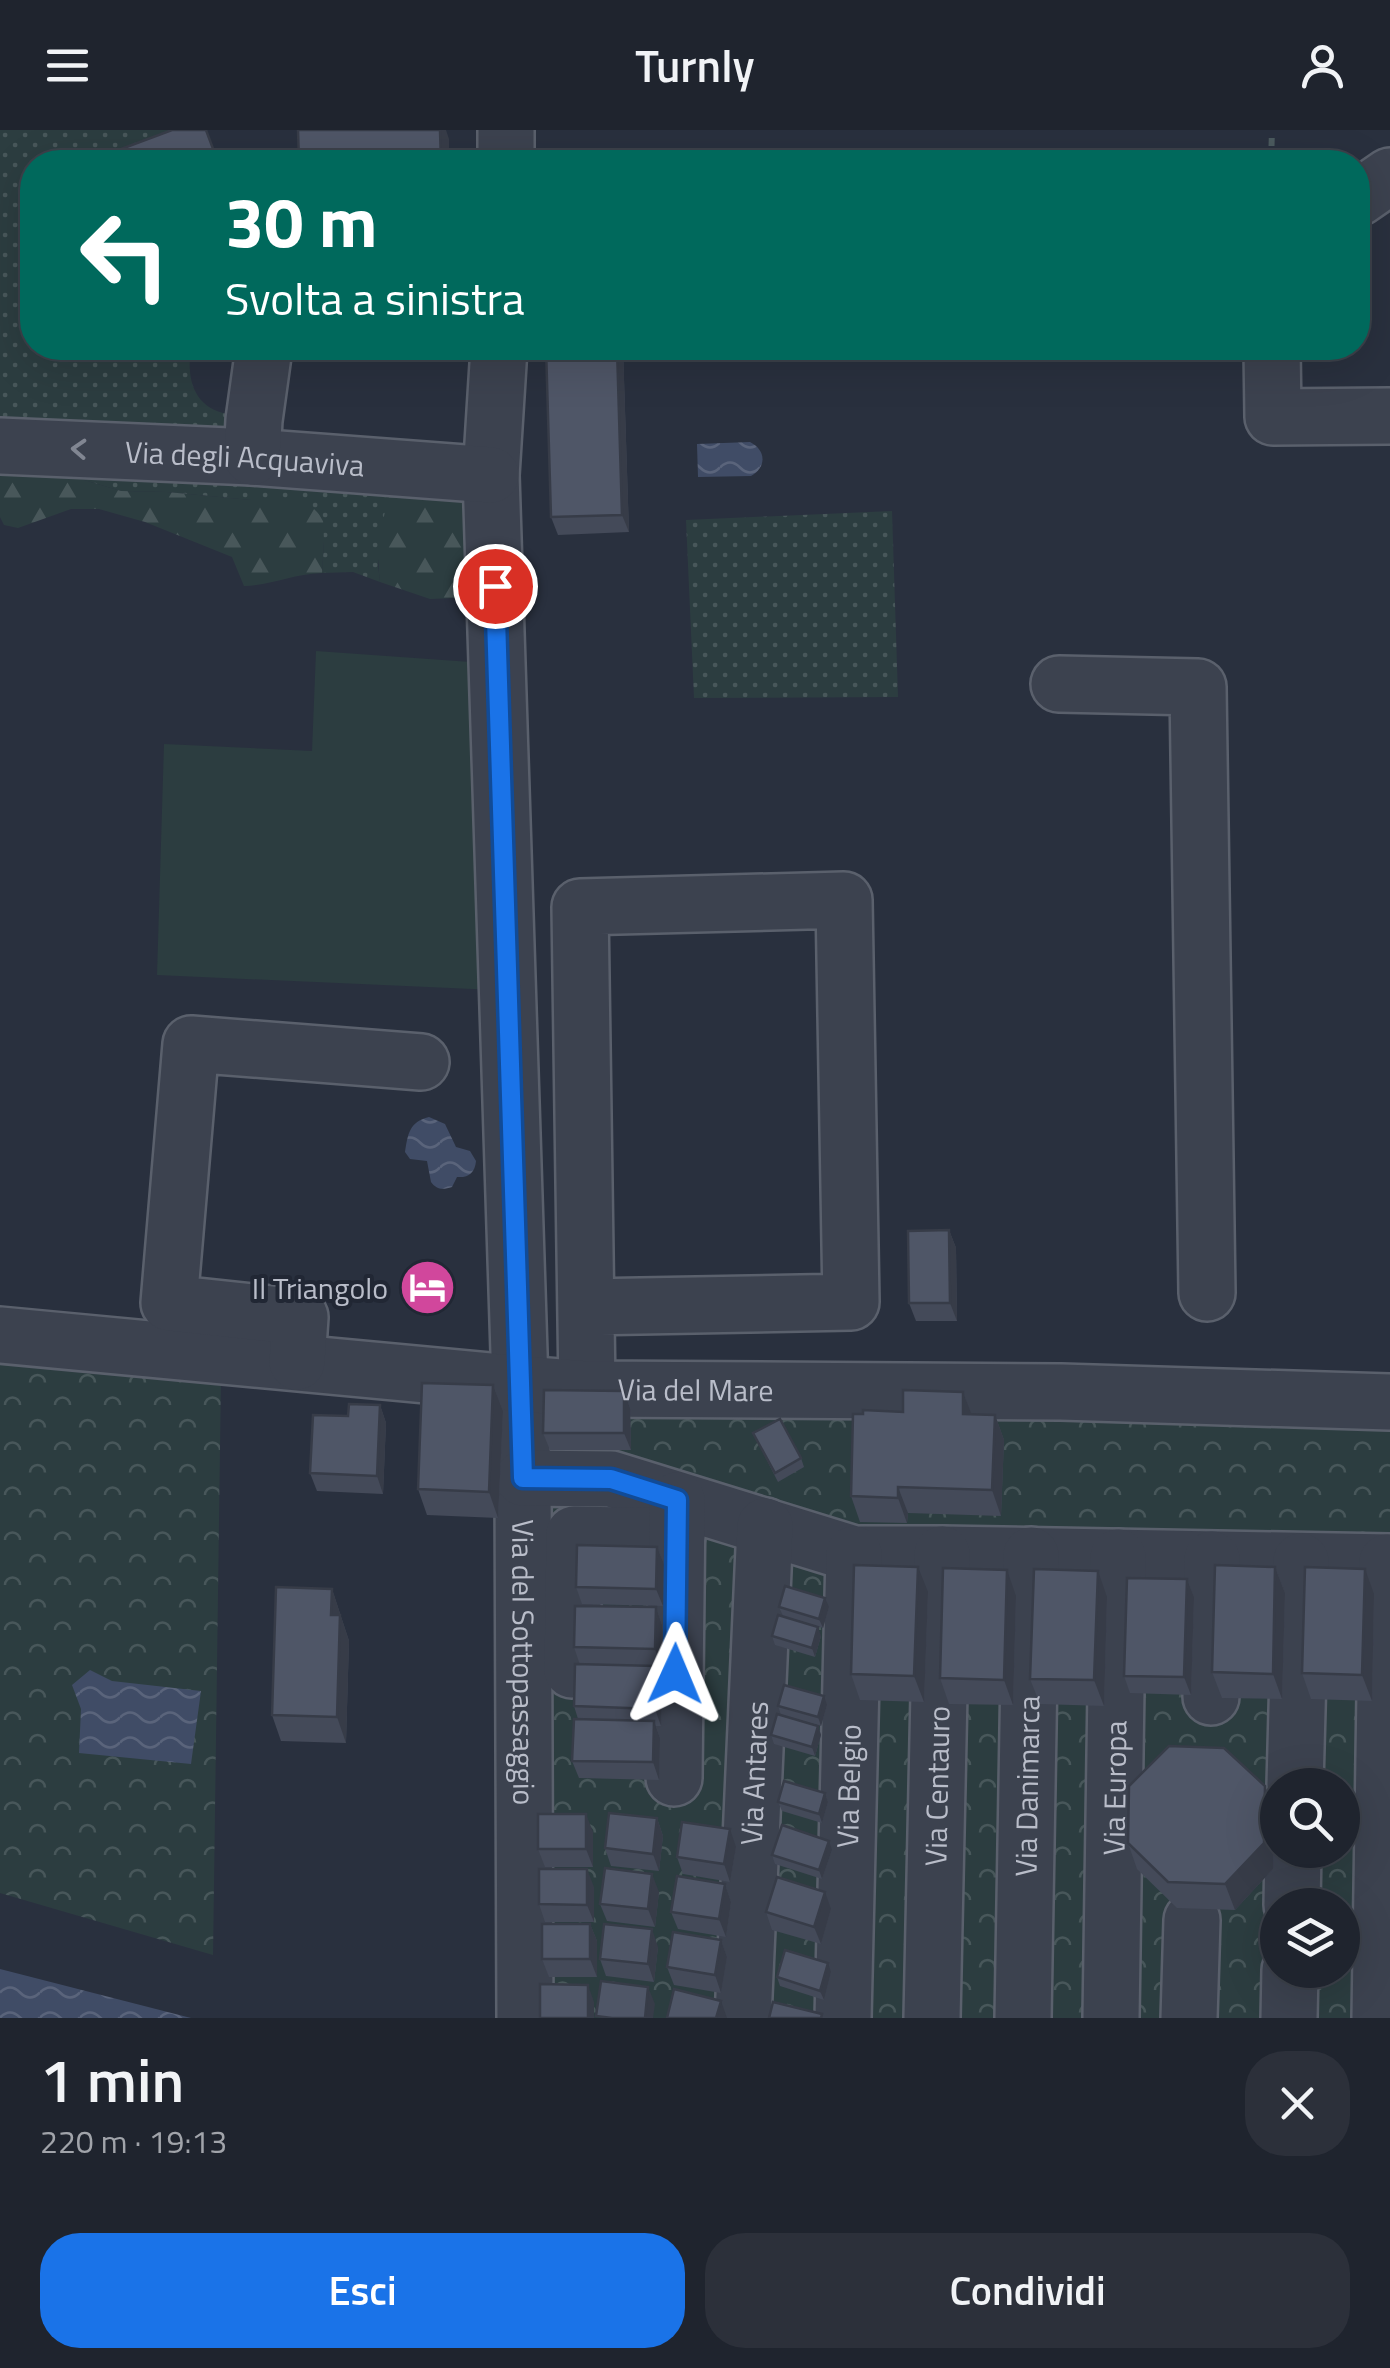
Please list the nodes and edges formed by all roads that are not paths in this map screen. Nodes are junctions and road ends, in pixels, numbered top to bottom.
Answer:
1 (262, 360) edge
2 (498, 360) edge
3 (1272, 360) edge
4 (1390, 416) edge
5 (0, 446) edge
6 (252, 457) junction
7 (491, 476) junction
8 (1059, 684) dead end
9 (421, 1062) dead end
10 (1207, 1293) dead end
11 (586, 1308) junction
12 (0, 1335) edge
13 (297, 1362) junction
14 (521, 1384) junction
15 (587, 1388) junction
16 (1390, 1402) edge
17 (523, 1478) junction
18 (677, 1518) junction
19 (765, 1526) junction
20 (854, 1554) junction
21 (942, 1554) junction
22 (1031, 1555) junction
23 (1118, 1557) junction
24 (1212, 1560) junction
25 (1301, 1561) junction
26 (1389, 1562) edge
27 (572, 1670) edge
28 (1211, 1697) edge
29 (1295, 1768) edge
30 (674, 1778) dead end
31 (1192, 1920) dead end
32 (1290, 1988) edge
33 (525, 2018) edge
34 (743, 2018) edge
35 (843, 2018) edge
36 (932, 2018) edge
37 (1023, 2018) edge
38 (1111, 2018) edge
39 (1188, 2018) edge
40 (1289, 2018) edge
41 (1380, 2018) edge

1 - 6 street
2 - 7 street, Via del Sottopassaggio
3 - 4 street
6 -> 5 street, Via degli Acquaviva
6 - 7 street, Via degli Acquaviva
7 - 14 street, Via del Sottopassaggio
8 - 10 street
9 - 13 street
11 - 11 street
11 - 15 street
12 - 13 street, Via del Mare
13 - 14 street, Via del Mare
14 - 15 street, Via del Mare
14 - 17 street, Via del Sottopassaggio
15 - 16 street, Via del Mare
17 - 18 street
17 - 33 street, Via del Sottopassaggio
18 - 19 street
18 - 27 street
18 - 30 street
19 - 20 street
19 - 34 street, Via Antares
20 - 21 street
20 - 35 street, Via Belgio
21 - 22 street
21 - 36 street, Via Centauro
22 - 23 street
22 - 37 street, Via Danimarca
23 - 24 street
23 - 38 street, Via Europa
24 - 25 street
24 - 28 street
25 - 26 street
25 - 29 street
26 - 41 street
31 - 39 street
32 - 40 street

